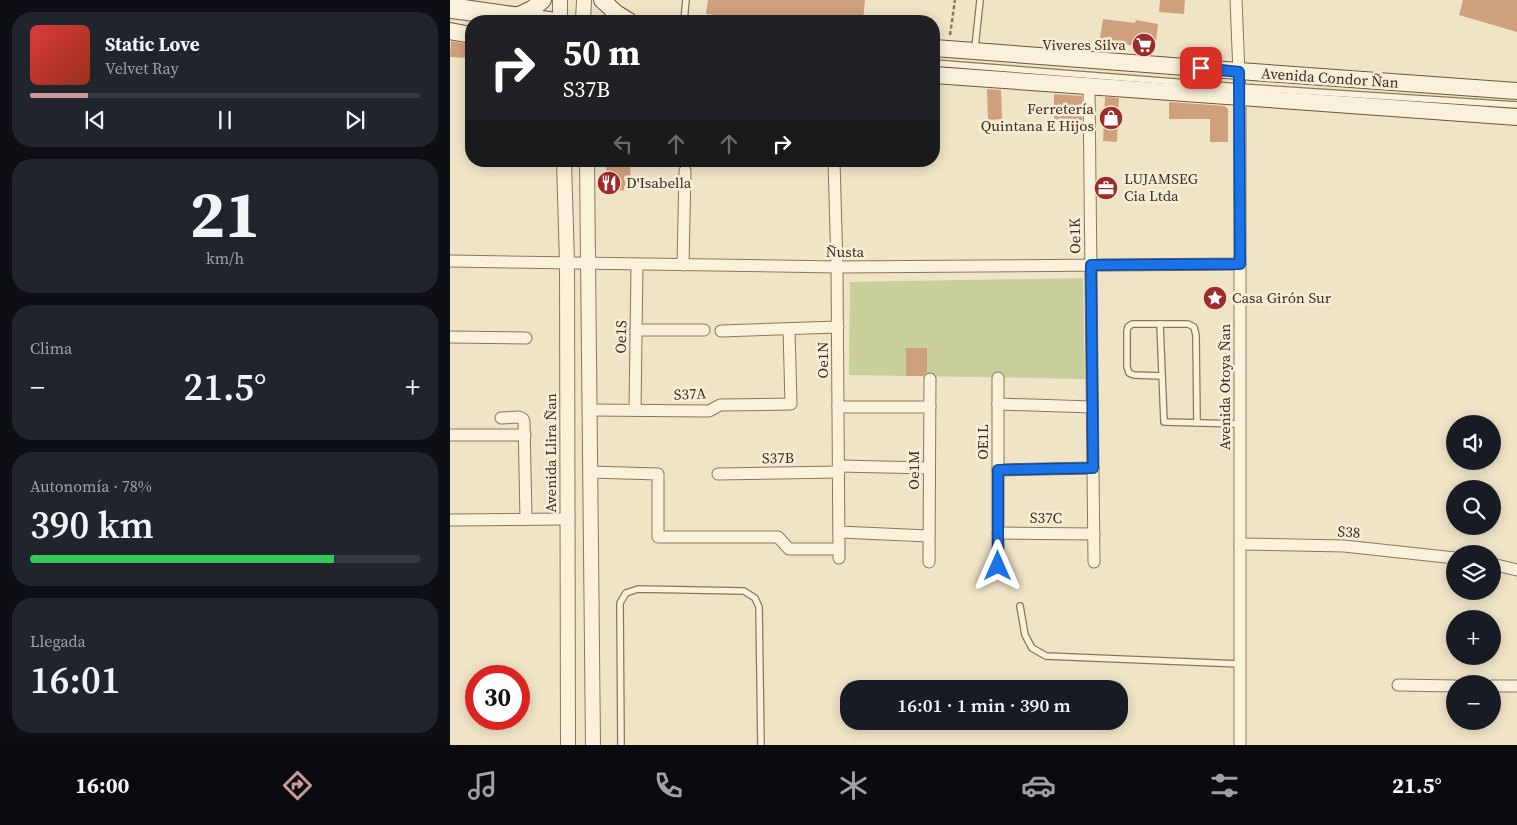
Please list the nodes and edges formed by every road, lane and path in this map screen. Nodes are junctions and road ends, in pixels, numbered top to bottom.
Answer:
1 (543, 0) edge
2 (560, 0) edge
3 (584, 0) edge
4 (602, 0) edge
5 (686, 0) edge
6 (955, 0) edge
7 (980, 0) edge
8 (1236, 0) edge
9 (450, 6) edge
10 (450, 15) edge
11 (510, 15) edge
12 (519, 15) edge
13 (559, 15) edge
14 (583, 15) edge
15 (619, 15) edge
16 (685, 15) edge
17 (465, 17) edge
18 (450, 25) edge
19 (465, 27) edge
20 (450, 31) edge
21 (465, 34) edge
22 (941, 48) edge
23 (975, 51) junction
24 (940, 63) edge
25 (940, 75) edge
26 (1240, 86) junction
27 (1089, 87) junction
28 (1517, 91) edge
29 (1517, 105) edge
30 (1517, 117) edge
31 (564, 167) edge
32 (587, 167) edge
33 (834, 167) edge
34 (685, 171) dead end
35 (450, 261) edge
36 (567, 263) junction
37 (588, 263) junction
38 (636, 264) junction
39 (683, 264) junction
40 (1240, 264) junction
41 (1091, 265) junction
42 (838, 267) junction
43 (1160, 324) junction
44 (838, 327) junction
45 (790, 329) junction
46 (636, 330) junction
47 (704, 330) dead end
48 (721, 331) dead end
49 (450, 337) edge
50 (526, 338) dead end
51 (1162, 376) junction
52 (998, 378) dead end
53 (930, 379) dead end
54 (998, 404) junction
55 (838, 407) junction
56 (930, 407) junction
57 (1092, 407) junction
58 (590, 410) junction
59 (635, 410) junction
60 (501, 418) dead end
61 (1197, 423) junction
62 (1240, 424) junction
63 (450, 435) edge
64 (525, 435) junction
65 (929, 468) junction
66 (1093, 468) junction
67 (839, 469) junction
68 (998, 470) junction
69 (590, 472) junction
70 (718, 474) dead end
71 (526, 519) junction
72 (567, 519) junction
73 (450, 520) edge
74 (839, 532) junction
75 (998, 533) junction
76 (929, 536) junction
77 (1097, 537) junction
78 (1240, 544) junction
79 (1446, 557) edge
80 (929, 562) dead end
81 (1094, 562) dead end
82 (998, 566) dead end
83 (1501, 566) edge
84 (1517, 570) edge
85 (1020, 606) dead end
86 (1240, 664) junction
87 (1398, 685) dead end
88 (1446, 686) edge
89 (1501, 686) edge
90 (1517, 686) edge
91 (568, 745) edge
92 (593, 745) edge
93 (621, 745) edge
94 (761, 745) edge
95 (1240, 745) edge

1 - 12 main road
2 - 13 street
3 - 14 street
4 - 15 main road
5 - 16 lane
6 - 22 path
7 - 23 lane
8 - 26 street, Avenida Otoya Ñan
9 - 11 main road
10 - 17 lane
18 - 19 lane
20 - 21 main road
22 - 23 main road, Avenida Condor Ñan
23 - 26 main road, Avenida Condor Ñan
24 - 26 lane
25 - 27 main road, Avenida Condor Ñan
26 - 27 main road, Avenida Condor Ñan
26 - 28 main road, Avenida Condor Ñan
26 - 29 lane
26 - 30 main road, Avenida Condor Ñan
26 - 40 street, Avenida Otoya Ñan
27 - 41 street, Oe1K
31 - 36 street, Avenida Llira Ñan
32 - 37 street
33 - 42 street, Oe1N
34 - 39 street
35 - 36 street, Ñusta
36 - 37 street, Ñusta
36 - 72 street, Avenida Llira Ñan
37 - 38 street, Ñusta
37 - 58 street
38 - 39 street, Ñusta
38 - 46 street, Oe1S
39 - 42 street, Ñusta
40 - 41 street, Ñusta
40 - 62 street, Avenida Otoya Ñan
41 - 42 street, Ñusta
41 - 57 street, Oe1K
42 - 44 street, Oe1N
43 - 51 lane
43 - 51 lane
43 - 61 lane
44 - 45 street
44 - 55 street, Oe1N
45 - 48 street
45 - 59 street, S37A
46 - 47 street
46 - 59 street, Oe1S
49 - 50 street
51 - 61 lane
52 - 54 street, OE1L
53 - 56 street, Oe1M
54 - 57 street
54 - 68 street, OE1L
55 - 56 street
55 - 67 street, Oe1N
56 - 65 street, Oe1M
57 - 66 street, Oe1K
58 - 59 street, S37A
58 - 69 street
60 - 64 street
61 - 62 lane
62 - 78 street, Avenida Otoya Ñan
63 - 64 street
64 - 71 street
65 - 67 street, S37B
65 - 76 street, Oe1M
66 - 68 street
66 - 77 street, Oe1K
67 - 70 street, S37B
67 - 74 street, Oe1N
68 - 75 street, OE1L
69 - 74 street, Oe1N
69 - 92 street
71 - 72 street
71 - 73 street
72 - 91 street, Avenida Llira Ñan
74 - 76 street
75 - 77 street, S37C
75 - 82 street, OE1L
76 - 80 street, Oe1M
77 - 81 street, Oe1K
78 - 79 street, S38
78 - 86 street, Avenida Otoya Ñan
83 - 84 street
85 - 86 lane
86 - 95 street, Avenida Otoya Ñan
87 - 88 street
89 - 90 street
93 - 94 lane

